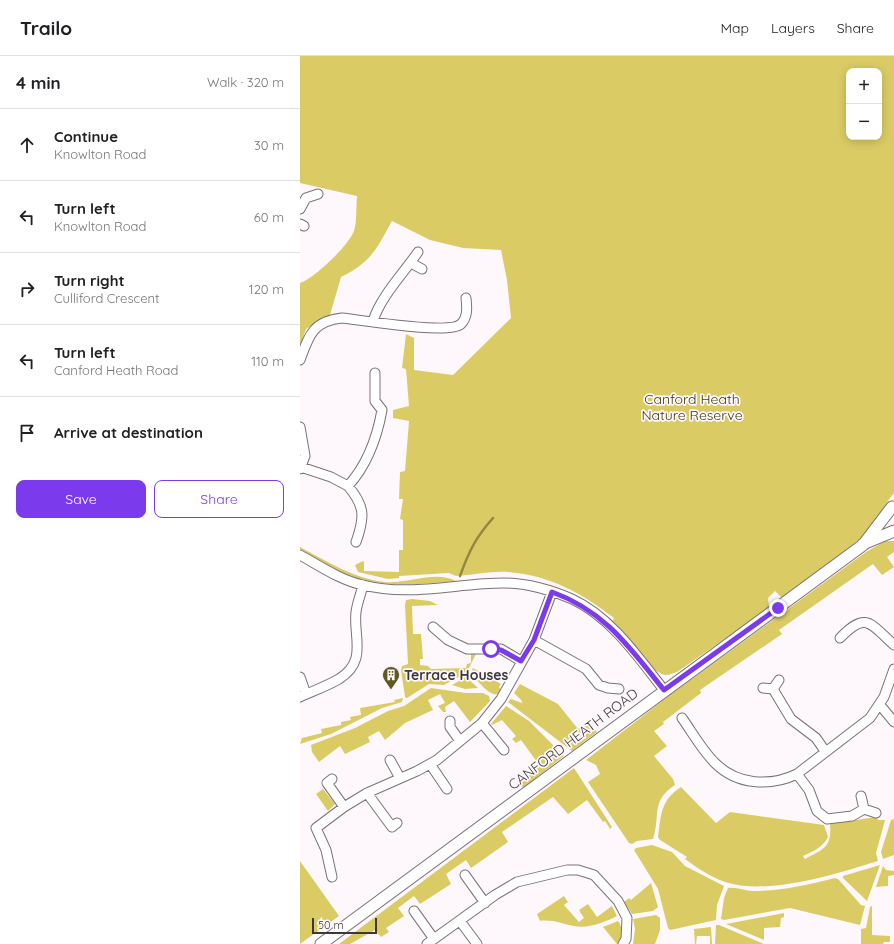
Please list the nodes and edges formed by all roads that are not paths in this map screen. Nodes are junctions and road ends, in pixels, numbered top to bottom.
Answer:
1 (318, 194) dead end
2 (300, 209) edge
3 (418, 252) dead end
4 (411, 263) junction
5 (422, 269) dead end
6 (466, 298) dead end
7 (373, 321) junction
8 (300, 360) edge
9 (375, 373) dead end
10 (300, 426) edge
11 (300, 468) edge
12 (348, 486) junction
13 (893, 504) edge
14 (894, 519) edge
15 (894, 531) edge
16 (356, 542) dead end
17 (862, 544) junction
18 (300, 555) edge
19 (363, 585) junction
20 (552, 592) junction
21 (432, 627) dead end
22 (840, 638) dead end
23 (534, 640) junction
24 (894, 645) edge
25 (521, 661) junction
26 (894, 669) edge
27 (300, 677) edge
28 (779, 680) dead end
29 (763, 688) dead end
30 (619, 689) dead end
31 (773, 689) junction
32 (664, 690) junction
33 (303, 695) edge
34 (880, 705) junction
35 (682, 718) dead end
36 (450, 721) dead end
37 (894, 722) edge
38 (482, 723) junction
39 (460, 741) junction
40 (504, 750) dead end
41 (825, 751) junction
42 (390, 760) dead end
43 (430, 764) junction
44 (797, 774) junction
45 (400, 778) junction
46 (332, 779) dead end
47 (447, 789) dead end
48 (367, 793) junction
49 (861, 796) dead end
50 (344, 807) junction
51 (864, 809) junction
52 (876, 813) dead end
53 (397, 823) dead end
54 (465, 875) dead end
55 (332, 877) dead end
56 (485, 903) junction
57 (414, 911) dead end
58 (460, 921) junction
59 (430, 942) edge
60 (321, 944) edge
61 (477, 944) edge
62 (623, 944) edge

1 - 2 street
3 - 4 street
4 - 5 street
4 - 7 street
6 - 7 street
7 - 8 street
9 - 12 street
10 - 11 street
11 - 12 street
12 - 16 street
13 - 14 main road
13 - 17 main road, CANFORD HEATH ROAD
15 - 17 main road, CANFORD HEATH ROAD
17 - 32 main road, CANFORD HEATH ROAD
18 - 19 street
19 - 20 street
19 - 33 street
20 - 23 street
20 - 32 street
21 - 25 street
22 - 24 street
23 - 25 street
23 - 30 street
25 - 38 street
26 - 34 street
27 - 33 street
28 - 31 street
29 - 31 street
31 - 41 street
32 - 60 main road, CANFORD HEATH ROAD
34 - 37 street
34 - 41 street
35 - 44 street
36 - 39 street
38 - 39 street
38 - 40 street
39 - 43 street
41 - 44 street
42 - 45 street
43 - 45 street
43 - 47 street
44 - 51 street
45 - 48 street
46 - 50 street
48 - 50 street
48 - 53 street
49 - 51 street
50 - 55 street
51 - 52 street
54 - 56 street
56 - 58 street
56 - 62 street
57 - 59 street
58 - 59 street
58 - 61 street

